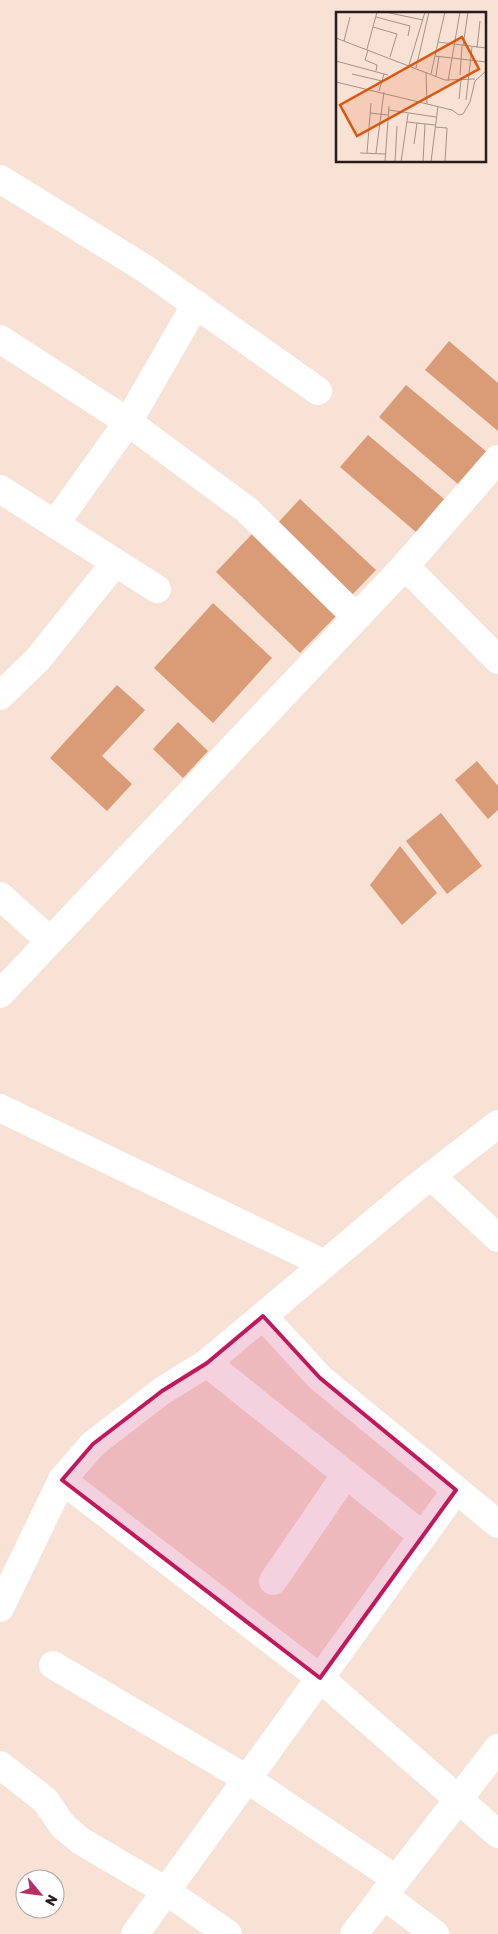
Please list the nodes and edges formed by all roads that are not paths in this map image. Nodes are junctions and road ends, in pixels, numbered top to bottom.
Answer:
1 (0, 179) edge
2 (196, 304) junction
3 (0, 338) edge
4 (318, 391) dead end
5 (128, 422) junction
6 (498, 459) edge
7 (0, 489) edge
8 (55, 524) junction
9 (114, 563) junction
10 (404, 566) junction
11 (157, 590) dead end
12 (356, 617) junction
13 (498, 660) edge
14 (0, 696) edge
15 (0, 896) edge
16 (50, 941) junction
17 (0, 994) edge
18 (0, 1108) edge
19 (498, 1124) edge
20 (431, 1176) junction
21 (498, 1238) edge
22 (325, 1264) junction
23 (262, 1316) junction
24 (207, 1363) junction
25 (346, 1474) junction
26 (62, 1480) junction
27 (456, 1490) junction
28 (498, 1524) edge
29 (423, 1536) junction
30 (273, 1581) dead end
31 (0, 1608) edge
32 (53, 1665) dead end
33 (320, 1678) junction
34 (498, 1748) edge
35 (0, 1765) edge
36 (247, 1779) junction
37 (457, 1800) junction
38 (498, 1834) edge
39 (389, 1887) junction
40 (166, 1891) junction
41 (135, 1934) edge
42 (228, 1934) edge
43 (354, 1934) edge
44 (435, 1934) edge

1 - 2 street
2 - 4 street
2 - 5 street
3 - 5 street
5 - 8 street
5 - 12 street
6 - 10 street
7 - 8 street
8 - 9 street
9 - 11 street
9 - 14 street
10 - 12 street
10 - 13 street
12 - 16 street
15 - 16 street
16 - 17 street
18 - 22 street
19 - 20 street
20 - 21 street
20 - 22 street
22 - 23 street
23 - 24 street
23 - 27 street
24 - 25 street
24 - 26 street
25 - 29 street
25 - 30 street
26 - 31 street
26 - 33 street
27 - 28 street
27 - 29 street
29 - 33 street
32 - 36 street
33 - 36 street
33 - 37 street
34 - 37 street
35 - 40 street
36 - 39 street
36 - 40 street
37 - 38 street
37 - 39 street
39 - 43 street
39 - 44 street
40 - 41 street
40 - 42 street

